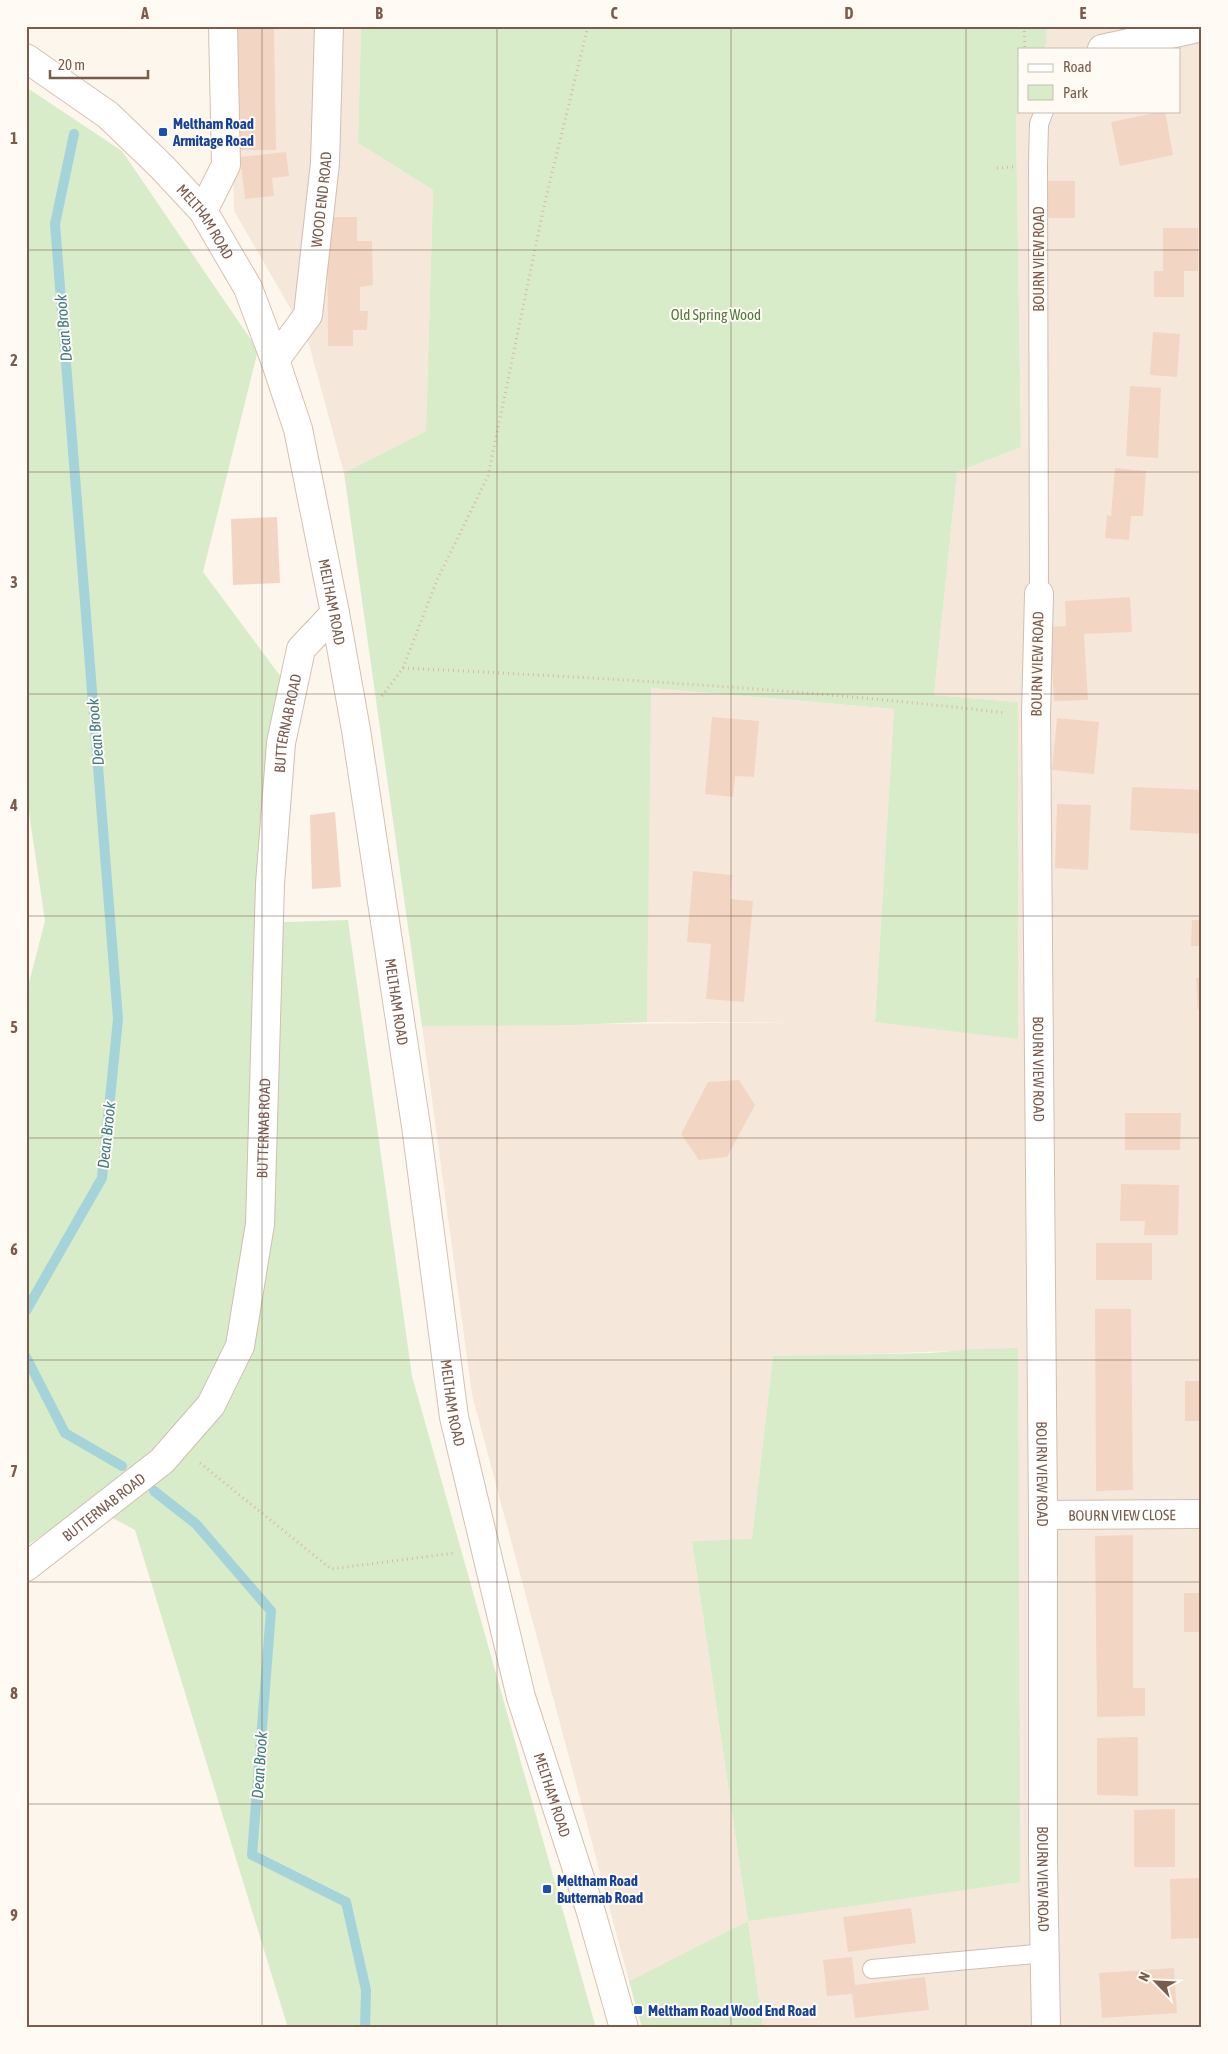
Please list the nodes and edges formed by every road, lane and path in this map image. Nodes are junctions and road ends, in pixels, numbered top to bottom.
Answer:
1 (223, 26) edge
2 (329, 26) edge
3 (588, 26) edge
4 (1024, 26) edge
5 (1202, 27) edge
6 (1025, 48) edge
7 (1106, 48) edge
8 (26, 58) edge
9 (1044, 112) edge
10 (203, 211) junction
11 (276, 360) junction
12 (1038, 594) joint
13 (336, 613) junction
14 (403, 668) junction
15 (1036, 716) junction
16 (356, 730) junction
17 (177, 1444) junction
18 (1202, 1514) edge
19 (1043, 1515) junction
20 (486, 1548) junction
21 (26, 1567) edge
22 (1044, 1953) junction
23 (872, 1969) dead end
24 (624, 2028) edge
25 (1046, 2028) edge

1 - 10 street
2 - 11 street, WOOD END ROAD
3 - 14 path
4 - 6 path
5 - 7 street
8 - 10 street, MELTHAM ROAD
9 - 12 lane, BOURN VIEW ROAD
10 - 11 street, MELTHAM ROAD
11 - 13 street, MELTHAM ROAD
12 - 15 street, BOURN VIEW ROAD
13 - 16 street, MELTHAM ROAD
13 - 17 street, BUTTERNAB ROAD
14 - 15 path
14 - 16 path
15 - 19 street, BOURN VIEW ROAD
16 - 20 street, MELTHAM ROAD
17 - 20 path
17 - 21 street, BUTTERNAB ROAD
18 - 19 street, BOURN VIEW CLOSE
19 - 22 street, BOURN VIEW ROAD
20 - 24 street, MELTHAM ROAD
22 - 23 lane
22 - 25 street, BOURN VIEW ROAD

